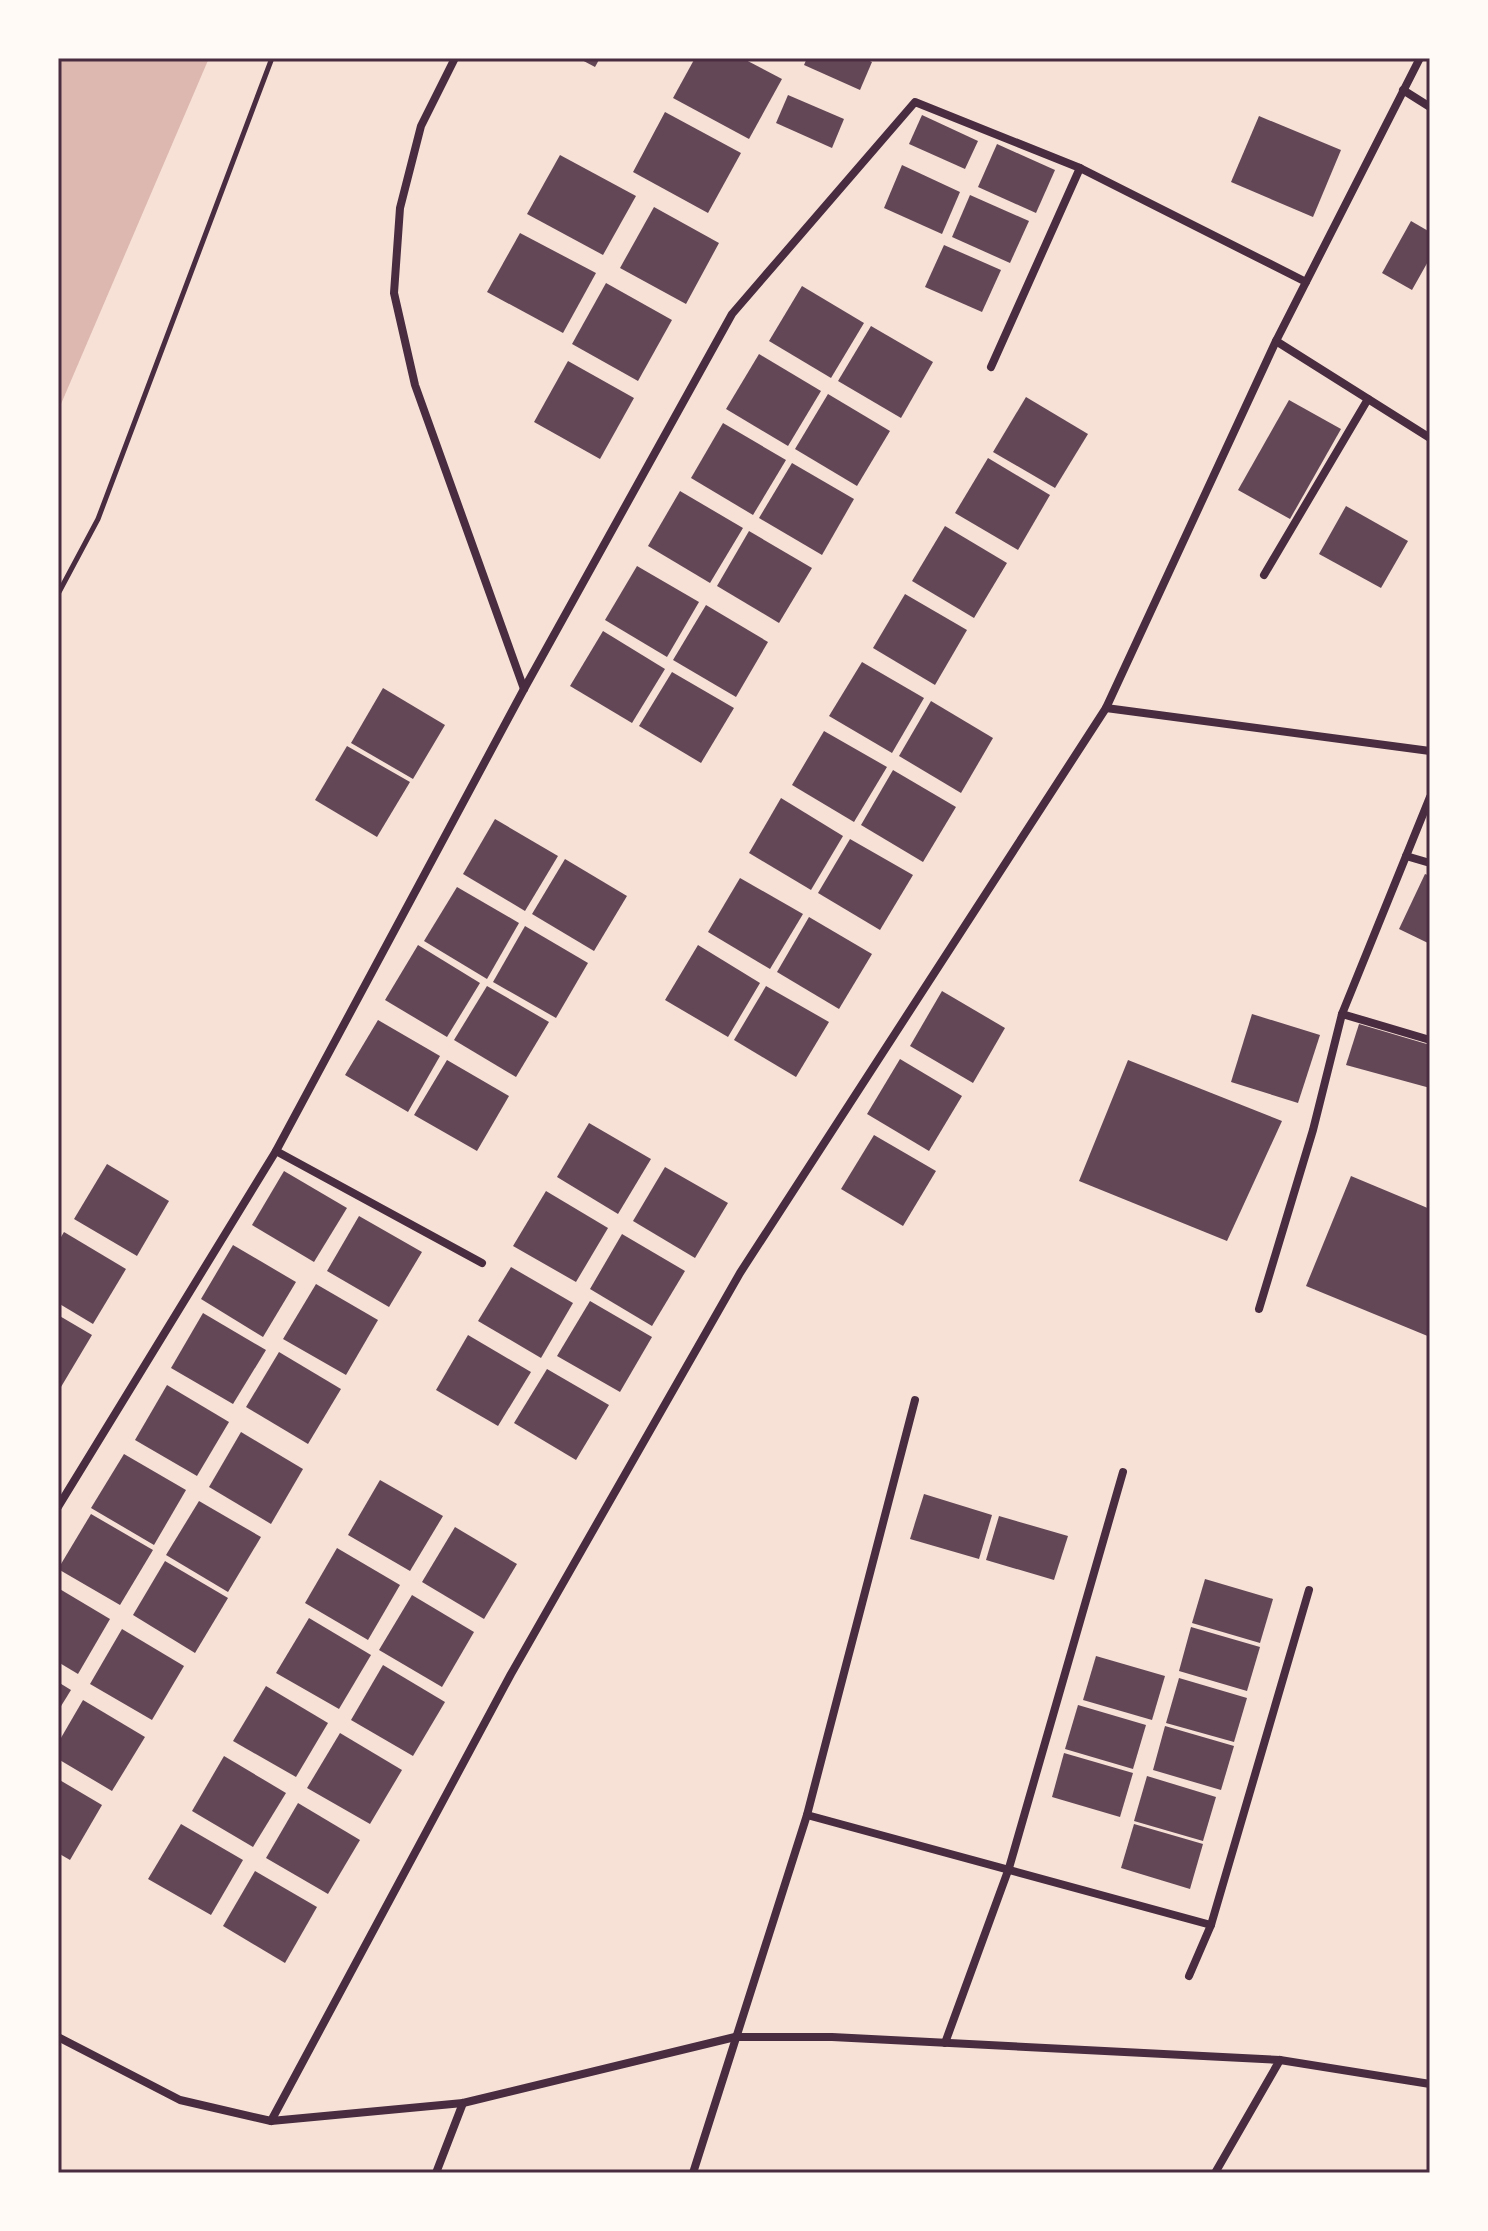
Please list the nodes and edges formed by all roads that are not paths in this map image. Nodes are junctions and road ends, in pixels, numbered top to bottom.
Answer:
1 (455, 58) edge
2 (1420, 58) edge
3 (1403, 90) junction
4 (1430, 107) edge
5 (1080, 168) junction
6 (1306, 282) junction
7 (1276, 341) junction
8 (991, 367) dead end
9 (1368, 399) junction
10 (1430, 438) edge
11 (1264, 575) dead end
12 (524, 689) junction
13 (1106, 708) junction
14 (1430, 751) edge
15 (1430, 797) edge
16 (1406, 856) junction
17 (1430, 863) edge
18 (1342, 1014) junction
19 (1430, 1040) edge
20 (276, 1151) junction
21 (482, 1263) dead end
22 (1259, 1309) dead end
23 (915, 1400) dead end
24 (1123, 1472) dead end
25 (58, 1507) edge
26 (1309, 1590) dead end
27 (807, 1815) junction
28 (1009, 1868) junction
29 (1211, 1925) junction
30 (1189, 1976) dead end
31 (58, 2037) edge
32 (735, 2037) junction
33 (945, 2043) junction
34 (1280, 2060) junction
35 (1430, 2084) edge
36 (463, 2103) junction
37 (271, 2121) junction
38 (695, 2172) edge
39 (436, 2173) edge
40 (1215, 2173) edge

1 - 12 street
2 - 3 street
3 - 4 street
3 - 6 street
5 - 6 street
5 - 8 street
5 - 12 street
6 - 7 street
7 - 9 street
7 - 13 street
9 - 10 street
9 - 11 street
12 - 20 street
13 - 14 street
13 - 37 street
15 - 16 street
16 - 17 street
16 - 18 street
18 - 19 street
18 - 22 street
20 - 21 street
20 - 25 street
23 - 27 street
24 - 28 street
26 - 29 street
27 - 28 street
27 - 32 street
28 - 29 street
28 - 33 street
29 - 30 street
31 - 37 street
32 - 33 street
32 - 36 street
32 - 38 street
33 - 34 street
34 - 35 street
34 - 40 street
36 - 37 street
36 - 39 street

